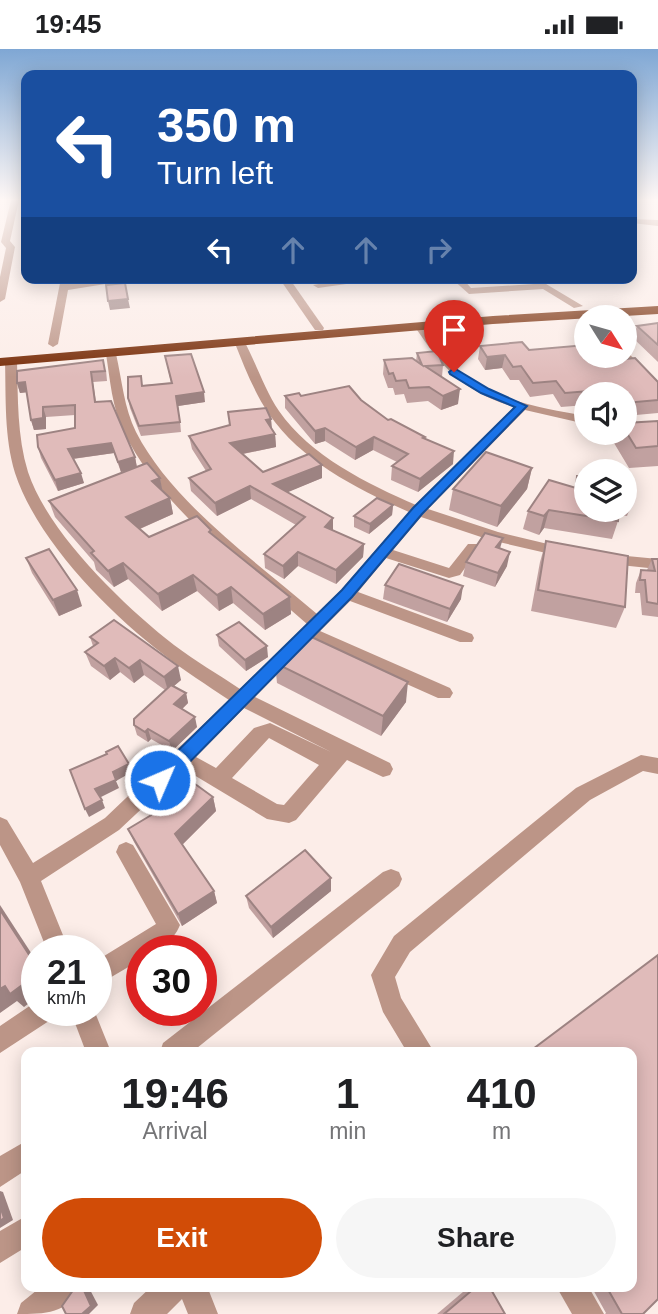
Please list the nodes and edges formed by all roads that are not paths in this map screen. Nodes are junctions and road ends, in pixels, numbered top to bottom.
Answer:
1 (9, 259) edge
2 (65, 284) edge
3 (288, 284) edge
4 (327, 284) edge
5 (462, 284) edge
6 (540, 284) edge
7 (318, 285) dead end
8 (544, 286) junction
9 (0, 299) edge
10 (575, 305) edge
11 (657, 309) edge
12 (637, 310) edge
13 (574, 313) edge
14 (574, 313) edge
15 (420, 327) junction
16 (319, 328) junction
17 (239, 341) junction
18 (53, 344) junction
19 (35, 345) dead end
20 (111, 354) junction
21 (6, 362) edge
22 (637, 366) edge
23 (658, 390) edge
24 (522, 406) junction
25 (574, 417) edge
26 (418, 511) junction
27 (473, 547) edge
28 (383, 552) junction
29 (658, 564) edge
30 (347, 594) junction
31 (313, 629) junction
32 (466, 638) dead end
33 (444, 693) dead end
34 (242, 699) junction
35 (339, 757) junction
36 (182, 758) junction
37 (658, 766) edge
38 (383, 769) dead end
39 (218, 779) junction
40 (0, 826) edge
41 (126, 852) dead end
42 (29, 877) junction
43 (391, 879) dead end
44 (52, 935) edge
45 (112, 964) edge
46 (21, 1026) edge
47 (88, 1026) edge
48 (0, 1041) edge
49 (97, 1047) edge
50 (178, 1047) edge
51 (419, 1047) edge
52 (21, 1158) edge
53 (0, 1173) edge
54 (21, 1234) edge
55 (0, 1249) edge
56 (59, 1292) edge
57 (168, 1292) edge
58 (194, 1292) edge
59 (575, 1292) edge
60 (32, 1314) edge
61 (145, 1314) edge
62 (203, 1314) edge
63 (589, 1314) edge

1 - 9 street
2 - 18 street
3 - 16 street
4 - 7 street
5 - 8 street
6 - 8 street
8 - 10 street
11 - 12 highway
13 - 16 highway
14 - 15 highway
15 - 17 highway
15 - 24 street
16 - 18 highway
17 - 20 highway
17 - 26 street
18 - 19 highway
20 - 21 highway
20 - 31 street
21 - 34 street
22 - 23 street
24 - 25 street
24 - 26 street
26 - 28 street
26 - 29 street
27 - 28 street
28 - 30 street
30 - 31 street
30 - 32 street
31 - 33 street
31 - 34 street
34 - 35 street
34 - 36 street
35 - 38 street
35 - 39 street
35 - 39 street
36 - 39 street
36 - 42 street
37 - 51 street
40 - 42 street
41 - 45 street
42 - 44 street
43 - 50 street
46 - 48 street
47 - 49 street
52 - 53 street
54 - 55 street
56 - 60 street
57 - 61 street
58 - 62 street
59 - 63 street

